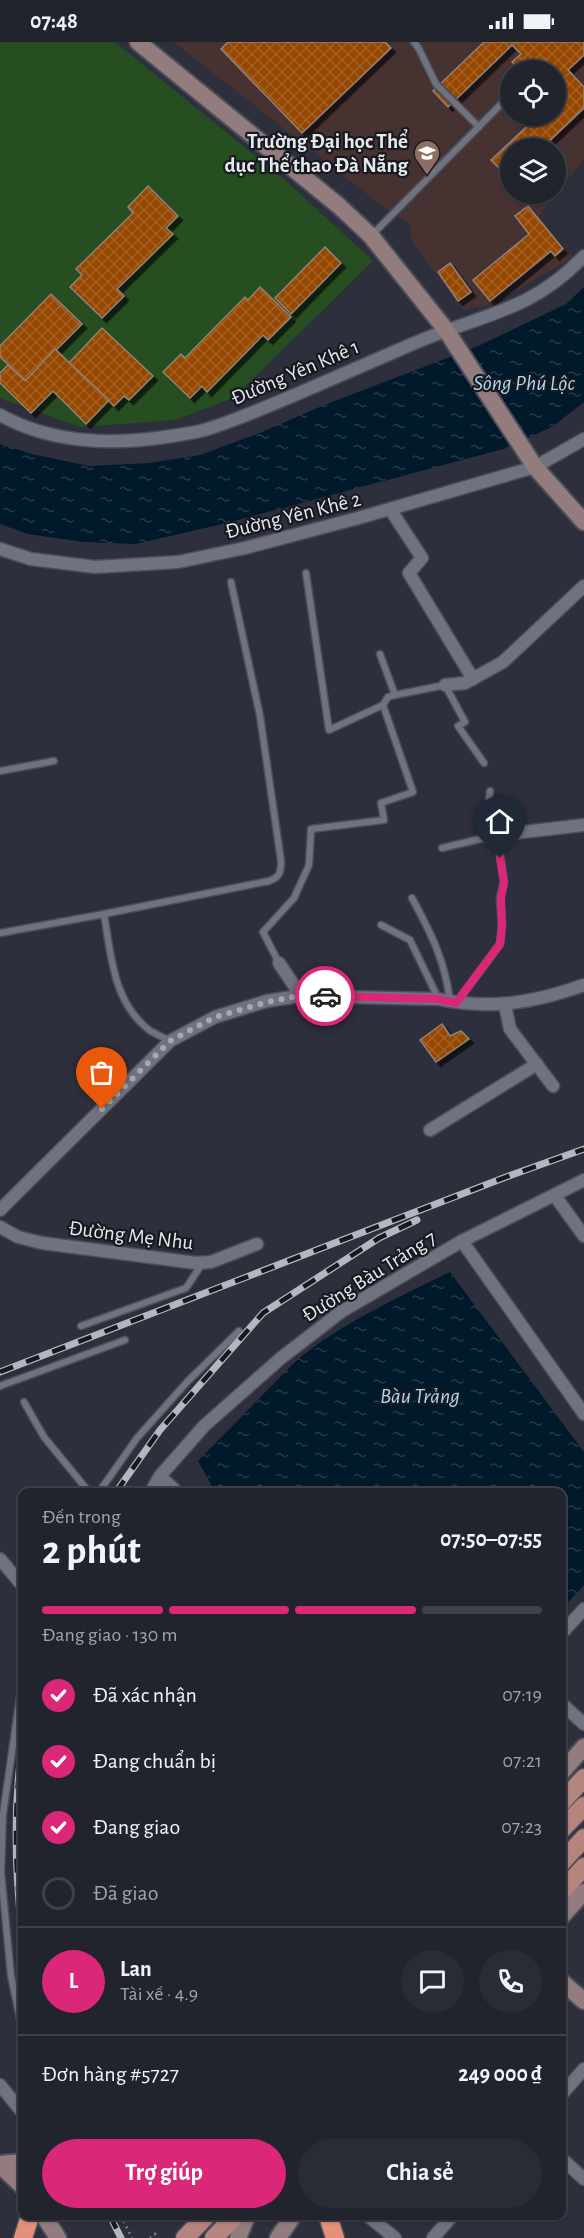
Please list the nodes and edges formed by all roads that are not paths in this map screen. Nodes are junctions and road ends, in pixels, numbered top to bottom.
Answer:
1 (138, 42) edge
2 (414, 42) edge
3 (500, 105) edge
4 (479, 127) junction
5 (372, 236) junction
6 (584, 256) edge
7 (446, 330) junction
8 (0, 415) edge
9 (584, 439) edge
10 (535, 467) junction
11 (390, 509) junction
12 (584, 522) edge
13 (0, 549) edge
14 (306, 573) dead end
15 (231, 582) dead end
16 (584, 586) edge
17 (381, 654) dead end
18 (472, 679) junction
19 (445, 685) junction
20 (395, 695) junction
21 (383, 705) junction
22 (54, 761) dead end
23 (484, 763) dead end
24 (0, 771) edge
25 (490, 791) dead end
26 (584, 825) edge
27 (496, 835) junction
28 (484, 839) junction
29 (442, 848) dead end
30 (412, 898) dead end
31 (104, 914) junction
32 (381, 925) dead end
33 (0, 933) edge
34 (279, 963) joint
35 (584, 986) edge
36 (301, 996) junction
37 (448, 1001) junction
38 (505, 1005) junction
39 (170, 1041) junction
40 (537, 1064) junction
41 (553, 1086) dead end
42 (430, 1130) dead end
43 (584, 1180) edge
44 (555, 1196) junction
45 (0, 1210) edge
46 (0, 1227) edge
47 (584, 1236) edge
48 (462, 1241) junction
49 (257, 1244) dead end
50 (203, 1263) junction
51 (81, 1326) dead end
52 (239, 1331) dead end
53 (125, 1340) dead end
54 (0, 1386) edge
55 (24, 1402) dead end
56 (584, 1414) edge
57 (160, 1476) junction
58 (86, 1488) edge
59 (102, 1488) edge
60 (153, 1488) edge
61 (173, 1488) edge
62 (0, 1559) edge
63 (18, 1580) edge
64 (584, 1610) edge
65 (566, 1629) edge
66 (18, 1708) edge
67 (566, 1708) edge
68 (584, 1724) edge
69 (584, 1747) edge
70 (566, 1767) edge
71 (584, 1778) edge
72 (566, 1798) edge
73 (584, 1806) edge
74 (1, 1813) edge
75 (566, 1825) edge
76 (584, 1838) edge
77 (566, 1858) edge
78 (584, 1867) edge
79 (566, 1887) edge
80 (584, 1892) edge
81 (566, 1912) edge
82 (566, 1985) edge
83 (584, 2001) edge
84 (18, 2011) edge
85 (584, 2069) edge
86 (0, 2085) edge
87 (566, 2089) edge
88 (18, 2107) edge
89 (18, 2163) edge
90 (566, 2163) edge
91 (0, 2165) edge
92 (584, 2179) edge
93 (0, 2180) edge
94 (18, 2184) edge
95 (18, 2186) edge
96 (29, 2220) edge
97 (46, 2220) edge
98 (202, 2220) edge
99 (231, 2220) edge
100 (245, 2220) edge
101 (290, 2220) edge
102 (373, 2220) edge
103 (449, 2220) edge
104 (56, 2236) edge
105 (23, 2238) edge
106 (185, 2238) edge
107 (214, 2238) edge
108 (238, 2238) edge
109 (278, 2238) edge
110 (394, 2238) edge
111 (433, 2238) edge

1 - 5 street
2 - 4 lane
3 - 4 lane
4 - 5 lane
5 - 7 street
6 - 7 street, Đường Yên Khê 1
7 - 8 street, Đường Yên Khê 1
7 - 10 street
9 - 10 street, Đường Yên Khê 2
10 - 11 street, Đường Yên Khê 2
10 - 12 street
11 - 13 street, Đường Yên Khê 2
11 - 18 street
14 - 21 lane
15 - 31 lane
16 - 18 street
17 - 20 lane
18 - 19 street
19 - 20 lane
19 - 23 lane
20 - 21 lane
21 - 34 lane
22 - 24 lane
25 - 28 lane
26 - 27 street
27 - 28 lane
27 - 37 lane
28 - 29 lane
30 - 37 lane
31 - 33 lane
31 - 39 lane
32 - 37 lane
34 - 36 street
35 - 38 street
36 - 37 street
36 - 39 street
37 - 38 street
38 - 40 street
39 - 45 street
40 - 41 street
40 - 42 street
43 - 44 street, Đường Bàu Trảng 7
44 - 47 street
44 - 48 street, Đường Bàu Trảng 7
46 - 50 street, Đường Mẹ Nhu
48 - 56 street
48 - 57 street, Đường Bàu Trảng 7
49 - 50 street, Đường Mẹ Nhu
50 - 51 lane
52 - 59 lane
53 - 54 lane
55 - 58 lane
57 - 60 street, Đường Bàu Trảng 7
57 - 61 street
62 - 63 street
64 - 65 street
66 - 74 lane
67 - 68 street
69 - 70 street
71 - 72 main road
73 - 75 main road
74 - 84 lane
76 - 77 main road
78 - 79 main road
80 - 81 street
82 - 83 street
85 - 87 street
86 - 88 street
89 - 91 street
90 - 92 street
91 - 94 street
93 - 95 street
96 - 105 highway
97 - 104 street
98 - 106 main road
99 - 107 main road
100 - 108 street
101 - 109 street
102 - 110 street
103 - 111 street

